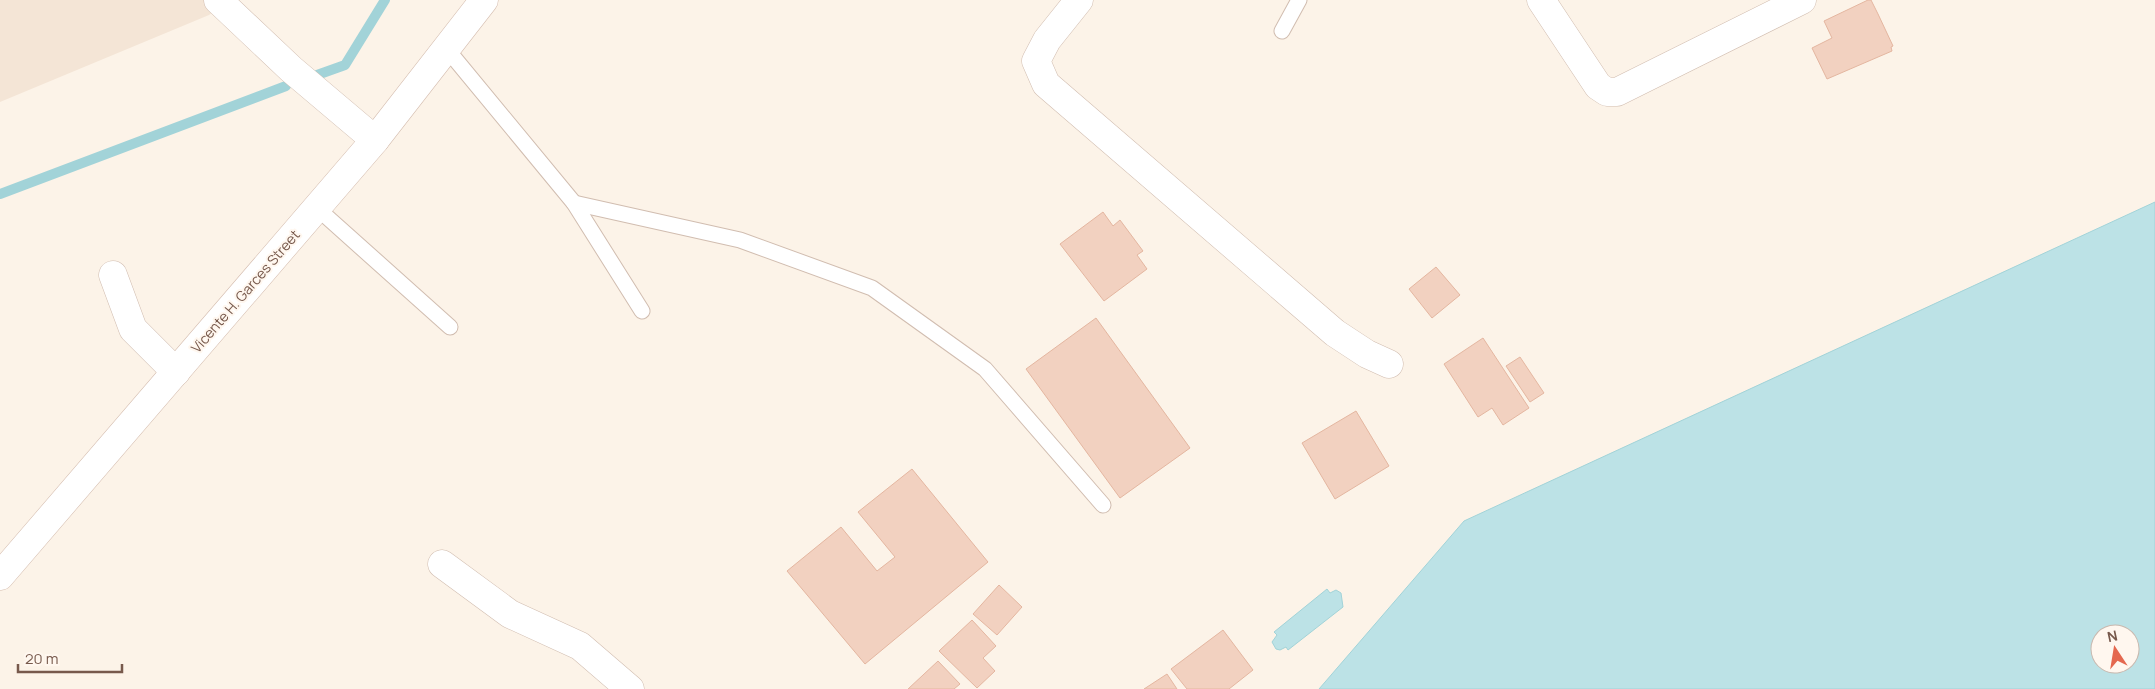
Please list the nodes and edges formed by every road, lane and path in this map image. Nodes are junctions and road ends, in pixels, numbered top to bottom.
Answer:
1 (218, 0) edge
2 (484, 0) edge
3 (1079, 0) edge
4 (1299, 0) edge
5 (1541, 0) edge
6 (1802, 0) edge
7 (1282, 31) dead end
8 (446, 48) junction
9 (375, 140) junction
10 (574, 203) junction
11 (316, 208) junction
12 (113, 276) dead end
13 (642, 311) dead end
14 (450, 327) dead end
15 (1390, 364) dead end
16 (176, 372) junction
17 (1103, 505) dead end
18 (442, 564) dead end
19 (0, 576) edge
20 (630, 689) edge

1 - 9 street
2 - 8 street, Vicente H. Garces Street
3 - 15 street
4 - 7 lane
5 - 6 street
8 - 9 street, Vicente H. Garces Street
8 - 10 lane
9 - 11 street, Vicente H. Garces Street
10 - 13 lane
10 - 17 lane
11 - 14 lane
11 - 16 street, Vicente H. Garces Street
12 - 16 street
16 - 19 street, Vicente H. Garces Street
18 - 20 street

